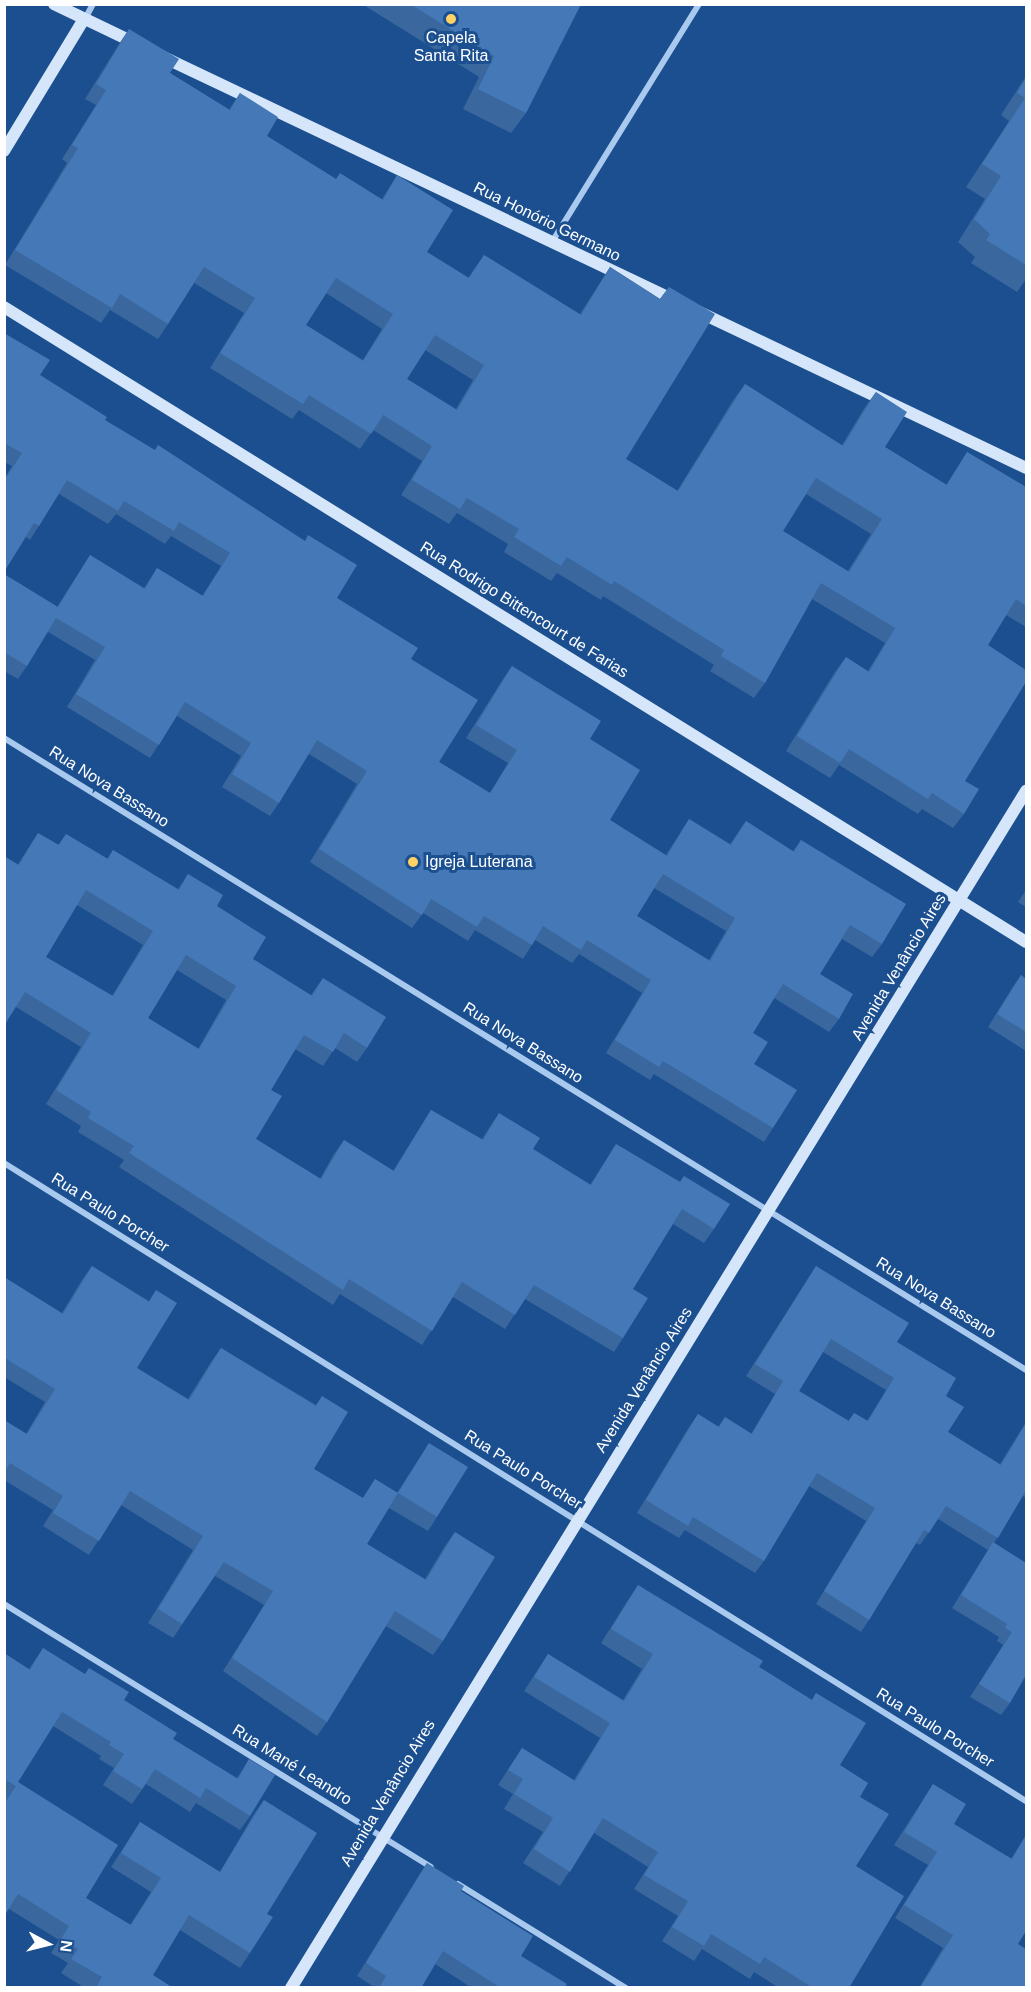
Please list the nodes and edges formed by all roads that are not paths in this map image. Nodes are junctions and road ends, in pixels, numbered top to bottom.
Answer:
1 (54, 4) edge
2 (93, 4) edge
3 (699, 4) edge
4 (84, 19) junction
5 (4, 151) edge
6 (552, 242) junction
7 (4, 307) edge
8 (1026, 468) edge
9 (4, 738) edge
10 (1026, 791) edge
11 (960, 900) junction
12 (1026, 942) edge
13 (4, 1163) edge
14 (769, 1211) junction
15 (1026, 1370) edge
16 (576, 1519) junction
17 (4, 1604) edge
18 (1026, 1801) edge
19 (380, 1836) junction
20 (439, 1872) edge
21 (449, 1878) edge
22 (291, 1988) edge
23 (626, 1988) edge

1 - 4 street, Rua Honório Germano
2 - 4 street
3 - 6 street
4 - 5 street
4 - 6 street, Rua Honório Germano
6 - 8 street, Rua Honório Germano
7 - 11 street, Rua Rodrigo Bittencourt de Farias
9 - 14 street, Rua Nova Bassano
10 - 11 street, Avenida Venâncio Aires
11 - 12 street, Rua Rodrigo Bittencourt de Farias
11 - 14 street, Avenida Venâncio Aires
13 - 16 street, Rua Paulo Porcher
14 - 15 street, Rua Nova Bassano
14 - 16 street, Avenida Venâncio Aires
16 - 18 street, Rua Paulo Porcher
16 - 19 street, Avenida Venâncio Aires
17 - 19 street, Rua Mané Leandro
19 - 20 street, Rua Mané Leandro
19 - 22 street, Avenida Venâncio Aires
21 - 23 street

